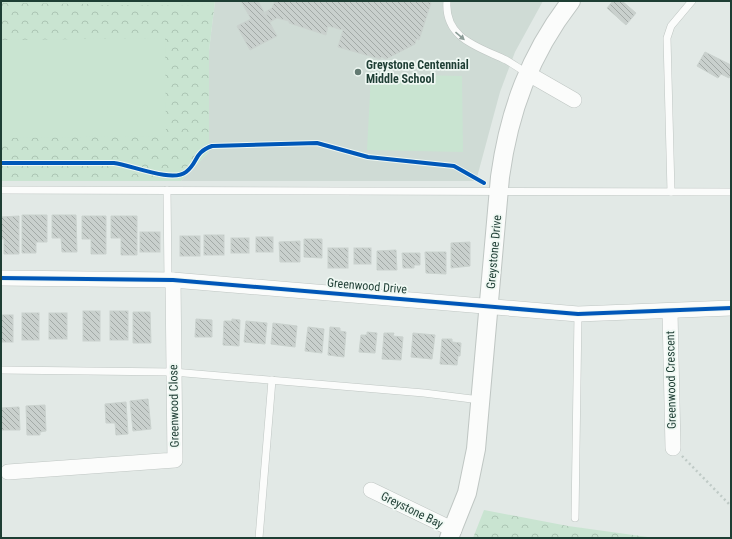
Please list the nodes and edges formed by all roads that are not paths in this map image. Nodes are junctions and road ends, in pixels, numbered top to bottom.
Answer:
1 (447, 1) edge
2 (571, 1) edge
3 (692, 1) edge
4 (527, 73) junction
5 (574, 100) dead end
6 (1, 190) edge
7 (168, 190) junction
8 (499, 190) junction
9 (671, 192) junction
10 (731, 192) edge
11 (1, 278) edge
12 (171, 280) junction
13 (489, 306) junction
14 (731, 308) edge
15 (670, 312) junction
16 (578, 314) junction
17 (1, 370) edge
18 (173, 372) junction
19 (272, 380) junction
20 (481, 400) junction
21 (673, 448) road end
22 (8, 472) dead end
23 (371, 490) dead end
24 (575, 518) dead end
25 (451, 534) edge
26 (259, 538) edge

1 -> 4 lane
2 - 4 street, Greystone Drive
3 - 9 lane
4 - 5 street
4 - 8 street, Greystone Drive
6 - 7 lane
7 - 8 lane
7 - 12 lane
8 - 9 lane
8 - 13 street, Greystone Drive
9 - 10 lane
11 - 12 street, Greenwood Drive
12 - 13 street, Greenwood Drive
12 - 18 street, Greenwood Close
13 - 16 street, Greenwood Drive
13 - 20 street, Greystone Drive
14 - 15 street, Greenwood Drive
15 - 16 street, Greenwood Drive
15 - 21 street, Greenwood Crescent
16 - 24 lane
17 - 18 lane
18 - 19 lane
18 - 22 street, Greenwood Close
19 - 20 lane
19 - 26 lane
20 - 25 street, Greystone Drive
23 - 25 street, Greystone Bay

